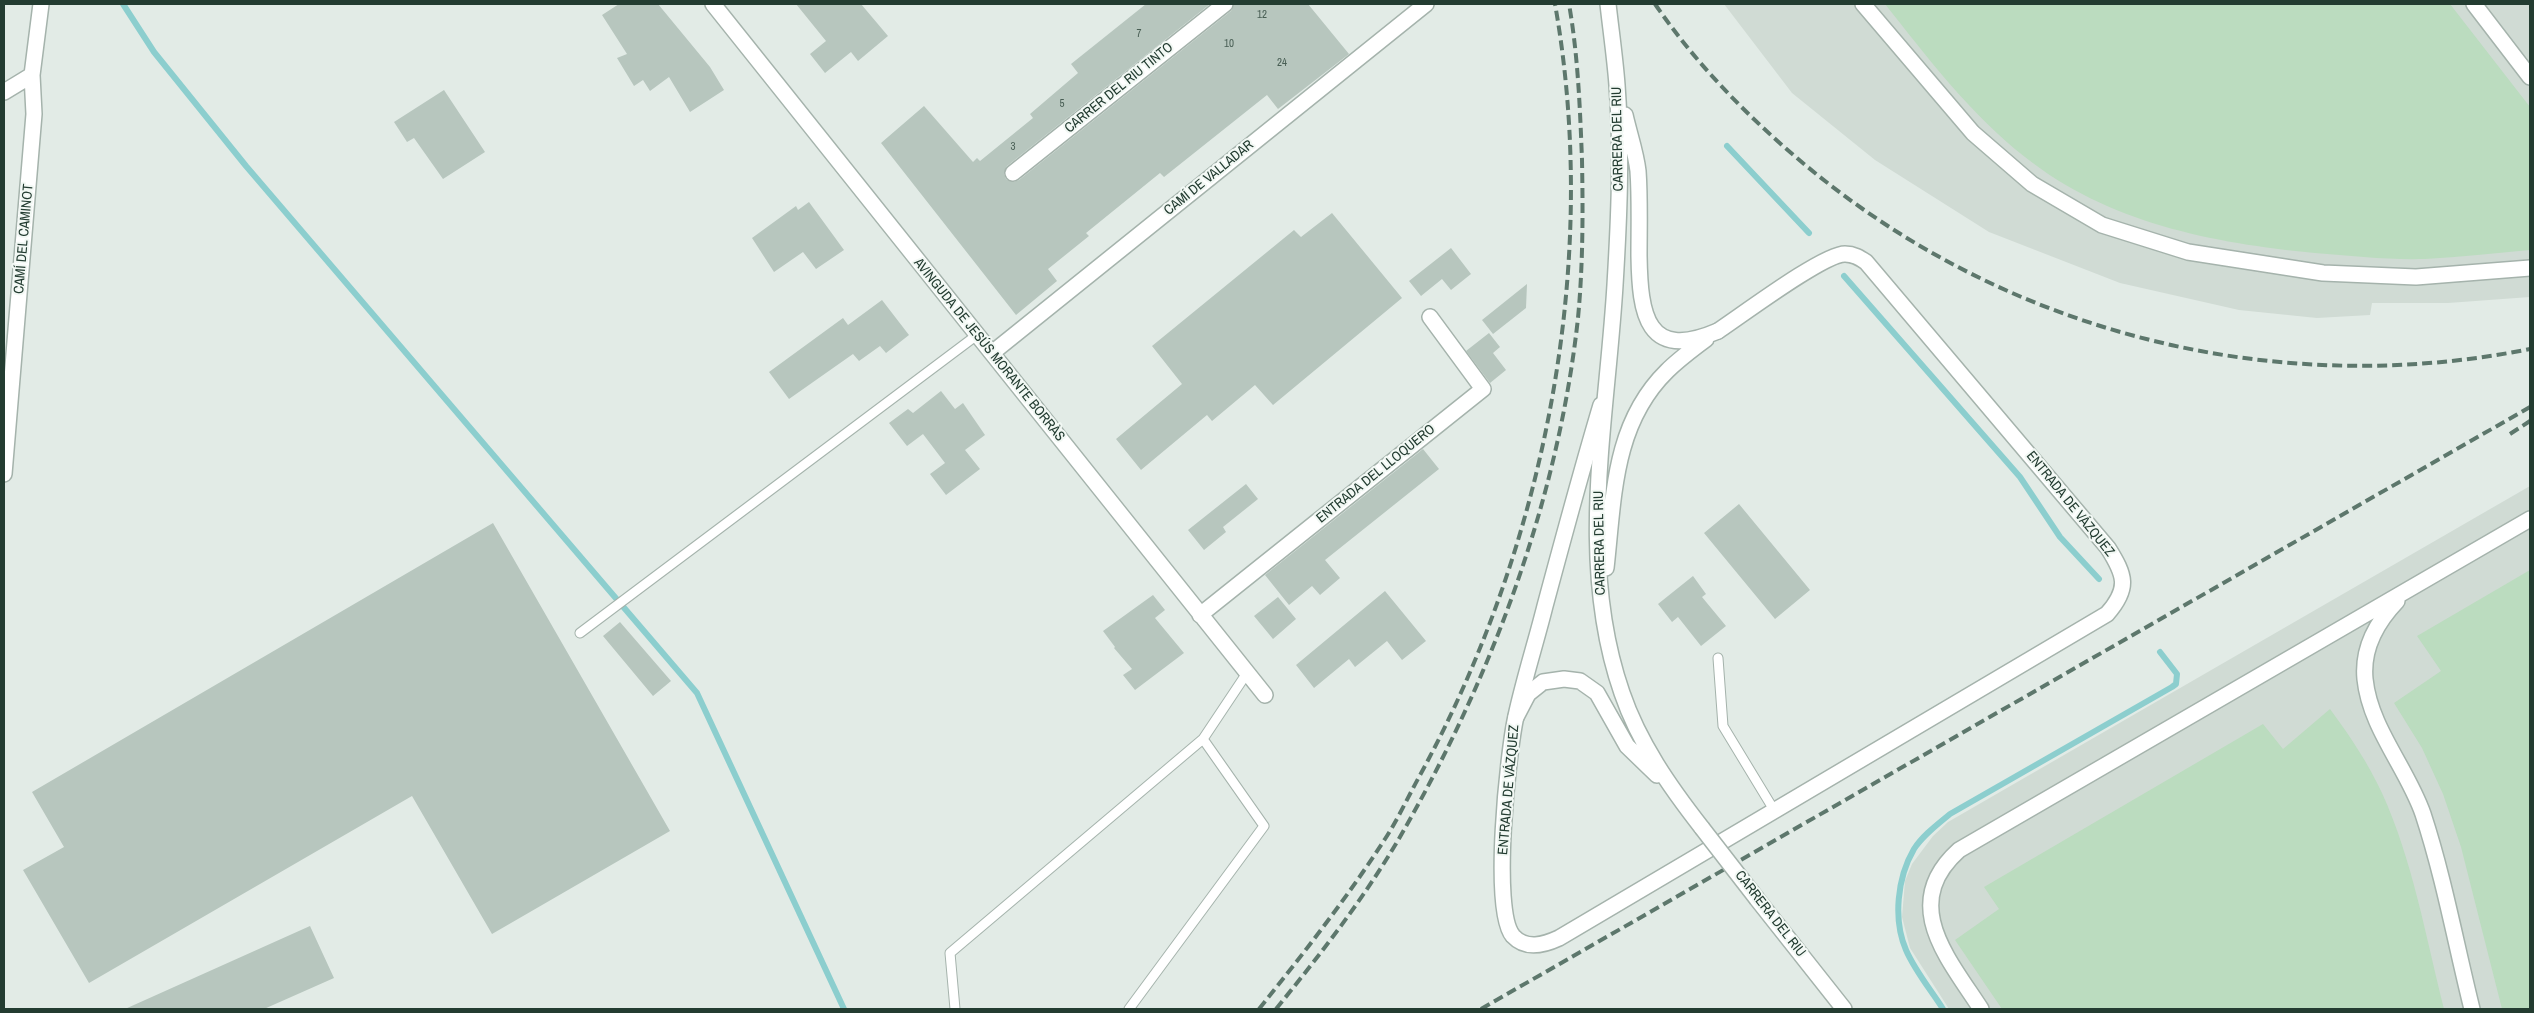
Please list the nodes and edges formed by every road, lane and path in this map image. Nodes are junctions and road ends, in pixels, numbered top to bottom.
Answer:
1 (41, 4) edge
2 (713, 4) edge
3 (1225, 4) edge
4 (1426, 4) edge
5 (1608, 4) edge
6 (1863, 4) edge
7 (2474, 4) edge
8 (32, 75) junction
9 (2530, 77) edge
10 (1617, 84) junction
11 (4, 92) edge
12 (1012, 173) dead end
13 (2530, 268) edge
14 (1430, 317) dead end
15 (1718, 331) junction
16 (977, 335) junction
17 (992, 353) junction
18 (1607, 384) junction
19 (4, 474) edge
20 (2530, 519) edge
21 (2406, 590) junction
22 (1601, 609) junction
23 (1200, 615) junction
24 (580, 633) dead end
25 (1718, 658) dead end
26 (1247, 673) junction
27 (1264, 695) dead end
28 (1516, 717) junction
29 (1203, 739) junction
30 (1671, 788) junction
31 (1774, 810) junction
32 (955, 1009) edge
33 (1128, 1009) edge
34 (1844, 1009) edge
35 (1982, 1009) edge
36 (2472, 1009) edge

1 - 8 street, CAMÍ DEL CAMINOT
2 - 16 street, AVINGUDA DE JESÚS MORANTE BORRÀS
3 - 12 street, CARRER DEL RIU TINTO
4 - 17 street, CAMÍ DE VALLADAR
5 - 10 street, CARRERA DEL RIU
6 - 13 street
7 - 9 street
8 - 11 street
8 - 19 street, CAMÍ DEL CAMINOT
10 - 15 street
10 - 18 street, CARRERA DEL RIU
14 - 23 street, ENTRADA DEL LLOQUERO
15 - 22 street
15 - 31 street, ENTRADA DE VÁZQUEZ
16 - 17 street, AVINGUDA DE JESÚS MORANTE BORRÀS
16 - 24 lane
17 - 23 street, AVINGUDA DE JESÚS MORANTE BORRÀS
18 - 22 street, CARRERA DEL RIU
18 - 28 street, ENTRADA DE VÁZQUEZ
20 - 21 street
21 - 35 street
21 - 36 street
22 - 30 street, CARRERA DEL RIU
23 - 26 street, AVINGUDA DE JESÚS MORANTE BORRÀS
25 - 31 lane
26 - 27 street, AVINGUDA DE JESÚS MORANTE BORRÀS
26 - 29 lane
28 - 30 street
28 - 31 street, ENTRADA DE VÁZQUEZ
29 - 32 lane
29 - 33 lane
30 - 34 street, CARRERA DEL RIU, bridge

